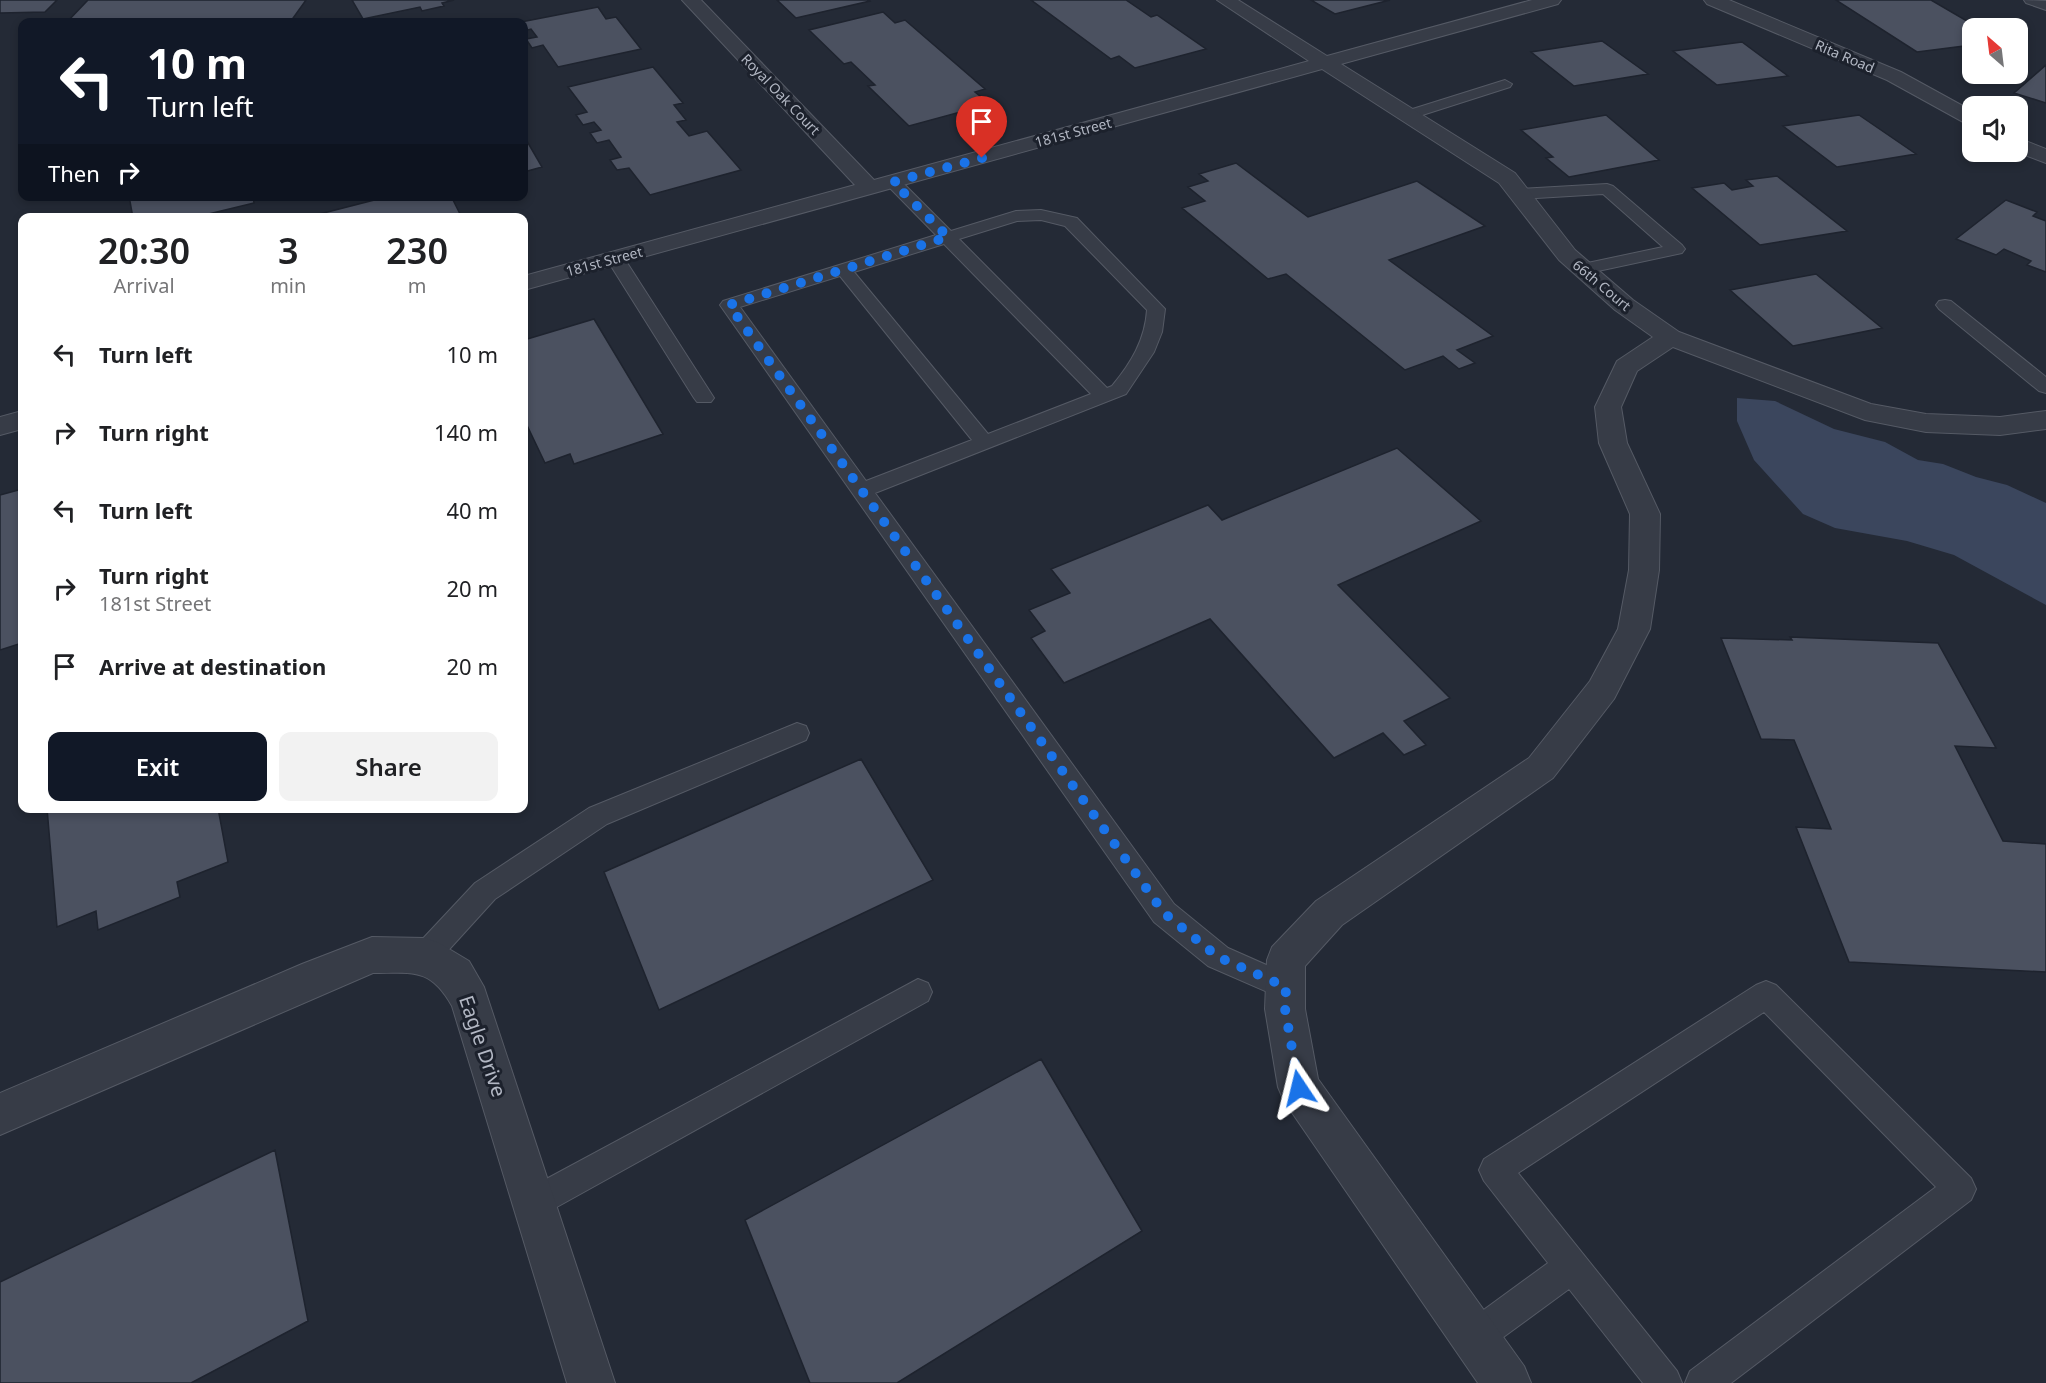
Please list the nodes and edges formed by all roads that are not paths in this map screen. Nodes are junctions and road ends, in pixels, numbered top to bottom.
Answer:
1 (691, 0) edge
2 (1226, 0) edge
3 (1552, 0) edge
4 (1713, 0) edge
5 (2031, 0) edge
6 (2046, 6) edge
7 (1324, 63) junction
8 (1505, 84) dead end
9 (1962, 113) edge
10 (1408, 116) junction
11 (2028, 149) edge
12 (2046, 157) edge
13 (893, 182) junction
14 (870, 188) junction
15 (1520, 194) junction
16 (948, 237) junction
17 (615, 258) junction
18 (843, 269) junction
19 (1584, 269) junction
20 (528, 282) edge
21 (1945, 305) dead end
22 (1670, 337) junction
23 (2046, 387) edge
24 (1104, 396) junction
25 (704, 398) dead end
26 (2046, 420) edge
27 (18, 421) edge
28 (0, 426) edge
29 (985, 443) junction
30 (862, 490) junction
31 (797, 733) dead end
32 (426, 956) junction
33 (1286, 987) junction
34 (918, 992) dead end
35 (0, 1114) edge
36 (535, 1202) junction
37 (1572, 1266) junction
38 (1475, 1337) junction
39 (591, 1383) edge
40 (1507, 1383) edge
41 (1665, 1383) edge
42 (1701, 1383) edge

1 - 14 street, Royal Oak Court
2 - 7 street, 66th Court
3 - 7 street, 181st Street
4 - 9 street, Rita Road
5 - 6 lane
7 - 10 street, 66th Court
7 - 13 street, 181st Street
8 - 10 lane
10 - 15 street, 66th Court
11 - 12 street
13 - 14 street, 181st Street
13 - 16 lane
14 - 17 street, 181st Street
15 - 19 street, 66th Court
15 - 19 lane
16 - 18 lane
16 - 24 lane
16 - 24 lane
17 - 20 street, 181st Street
17 - 25 lane
18 - 29 lane
18 - 30 lane
19 - 22 street, 66th Court
21 - 23 lane
22 - 26 street, 66th Court
22 - 33 street
24 - 29 lane
27 - 28 street
29 - 30 lane
30 - 33 lane
31 - 32 lane
32 - 35 street
32 - 36 street, Eagle Drive
33 - 38 street
34 - 36 lane
36 - 39 street, Eagle Drive
37 - 38 lane
37 - 41 lane
37 - 42 lane
38 - 40 street

